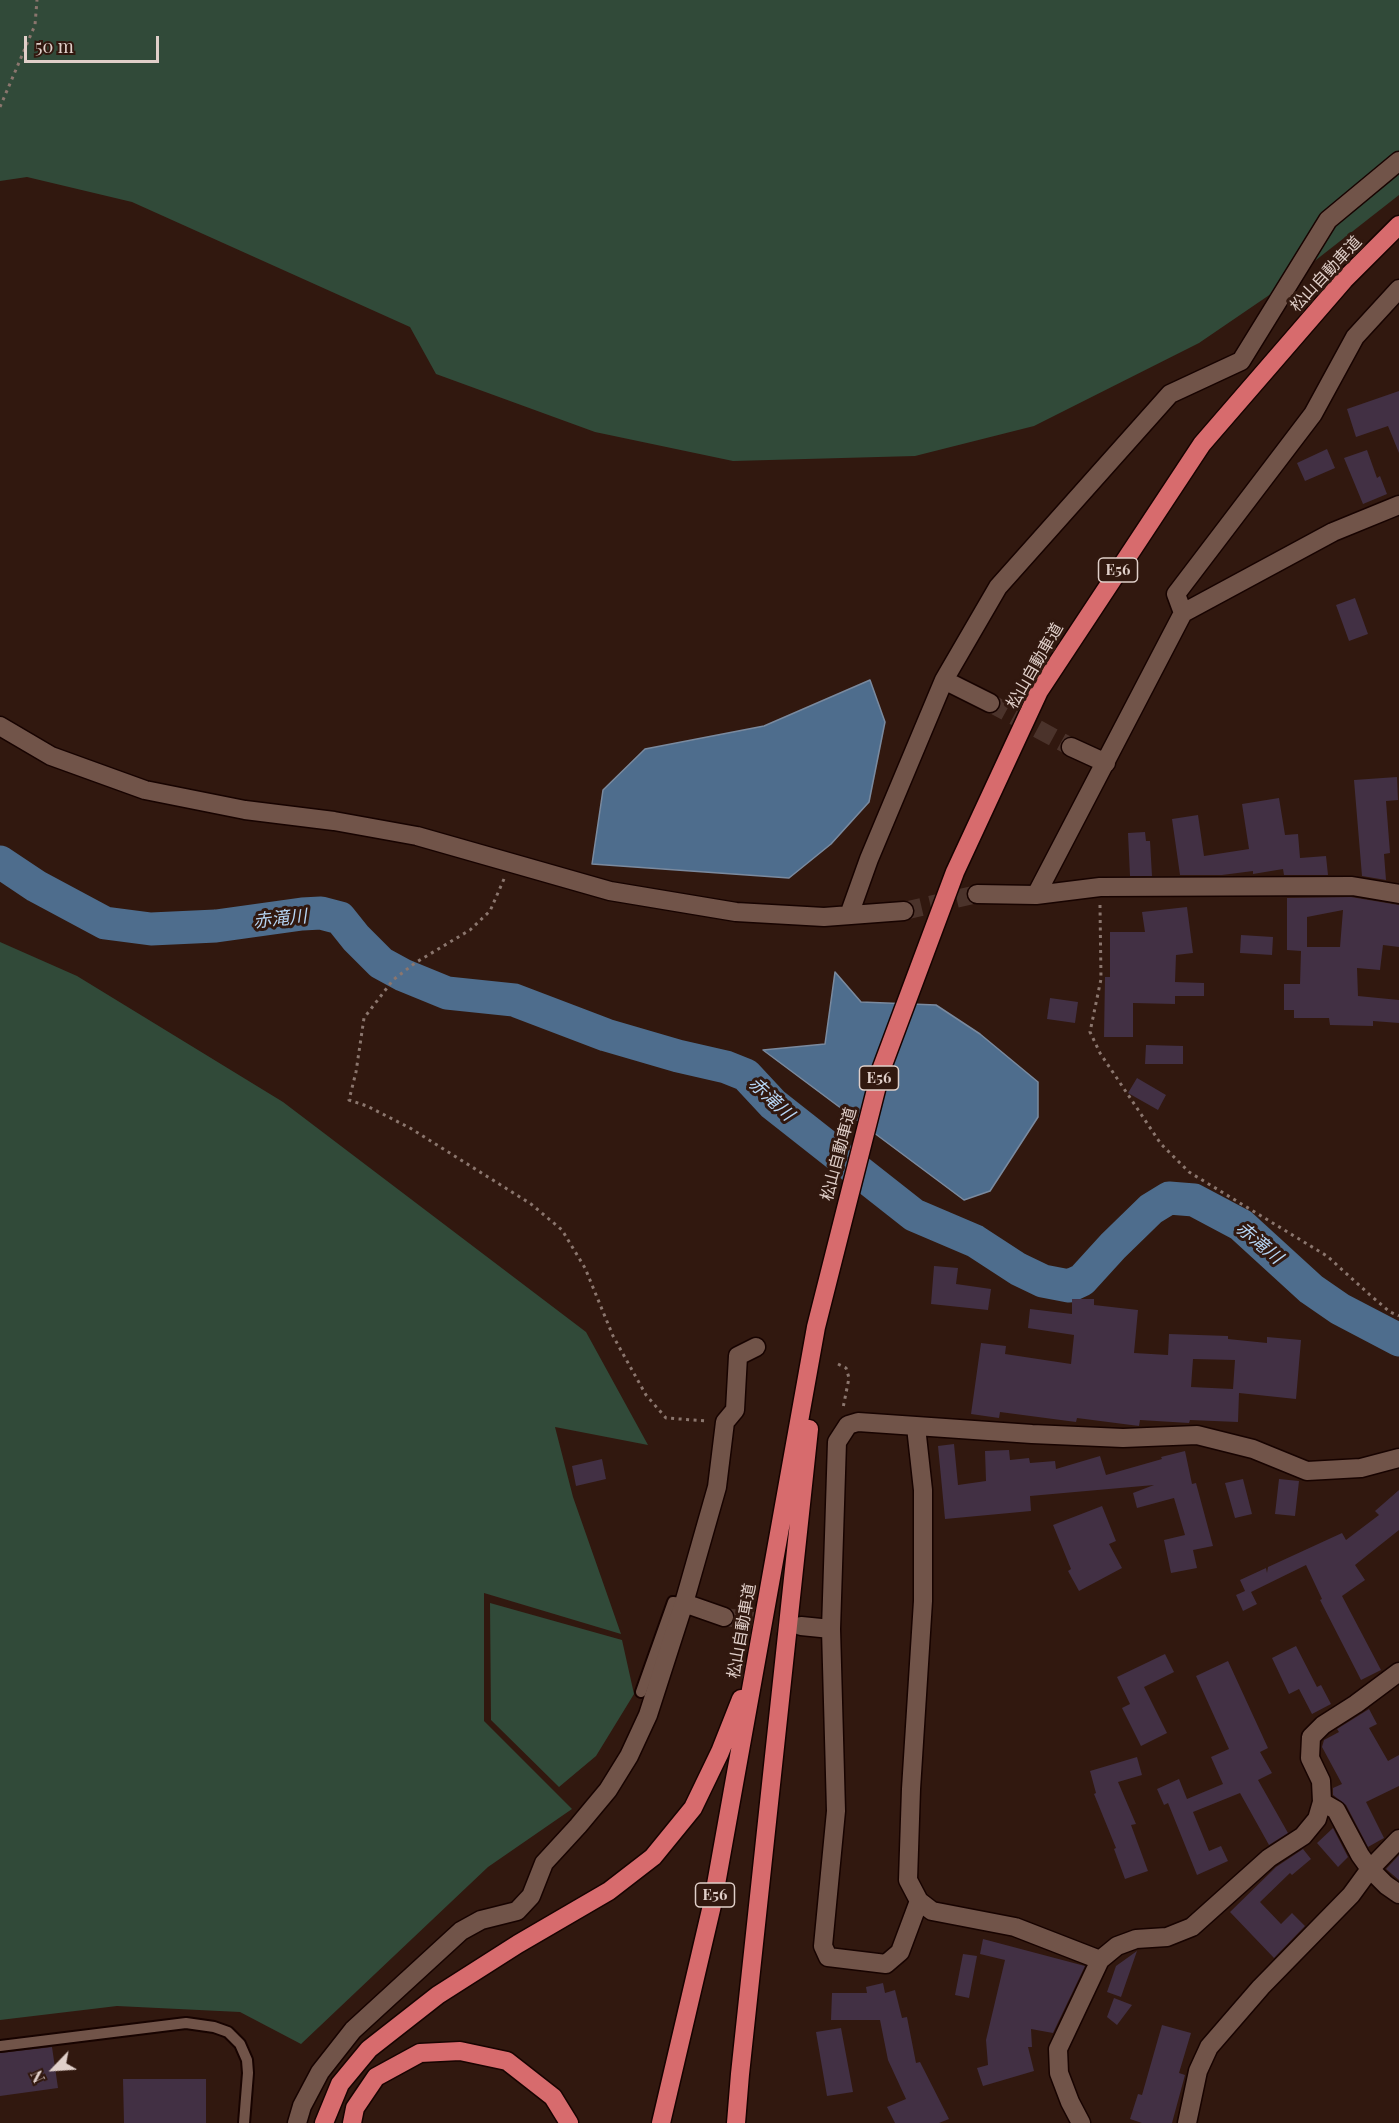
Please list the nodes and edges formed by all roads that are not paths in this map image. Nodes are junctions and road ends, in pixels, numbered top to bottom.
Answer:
1 (1399, 161) edge
2 (1399, 225) edge
3 (1399, 289) edge
4 (1399, 505) edge
5 (1183, 614) junction
6 (944, 680) junction
7 (990, 703) tunnel mouth
8 (0, 726) edge
9 (1071, 747) tunnel mouth
10 (1106, 763) junction
11 (977, 894) tunnel mouth
12 (1399, 894) edge
13 (1036, 895) junction
14 (904, 911) tunnel mouth
15 (849, 915) junction
16 (821, 1305) junction
17 (756, 1347) dead end
18 (916, 1427) junction
19 (1399, 1458) edge
20 (684, 1604) junction
21 (723, 1617) tunnel mouth
22 (801, 1626) tunnel mouth
23 (831, 1629) junction
24 (756, 1664) junction
25 (1399, 1672) edge
26 (641, 1692) dead end
27 (1322, 1802) junction
28 (1399, 1839) edge
29 (1370, 1869) junction
30 (1399, 1894) edge
31 (919, 1901) junction
32 (1100, 1960) junction
33 (0, 2046) edge
34 (244, 2123) edge
35 (297, 2123) edge
36 (324, 2123) edge
37 (352, 2123) edge
38 (569, 2123) edge
39 (661, 2123) edge
40 (736, 2123) edge
41 (1081, 2123) edge
42 (1187, 2123) edge

1 - 6 street
2 - 16 highway, 松山自動車道 / E56
3 - 5 street
4 - 5 street
5 - 10 street
6 - 7 street
6 - 15 street
8 - 15 street
9 - 10 street
10 - 13 street
11 - 13 street
12 - 13 street
14 - 15 street
16 - 24 highway, 松山自動車道 / E56
16 - 40 highway
17 - 20 street
18 - 19 street
18 - 23 street
18 - 31 street
20 - 21 street
20 - 26 lane
20 - 35 street
22 - 23 street
23 - 31 street
24 - 36 highway
24 - 39 highway, 松山自動車道 / E56
25 - 27 street
27 - 29 street
27 - 32 street
28 - 29 street
29 - 30 street
29 - 42 street
31 - 32 street
32 - 41 street
33 - 34 lane
37 - 38 highway

